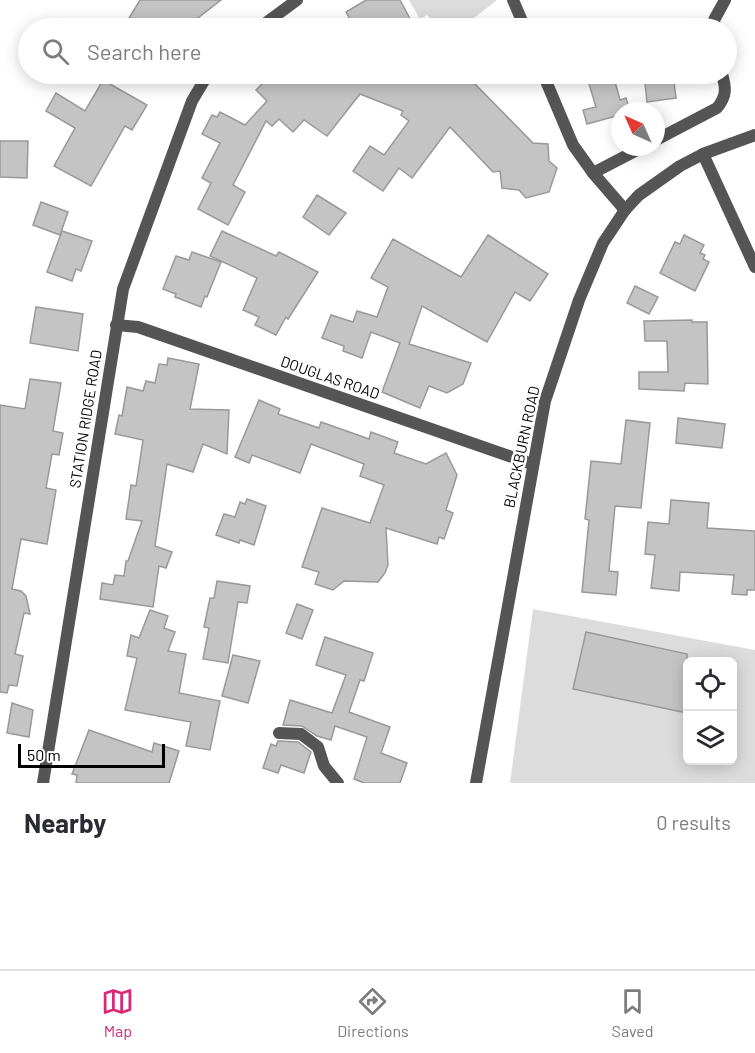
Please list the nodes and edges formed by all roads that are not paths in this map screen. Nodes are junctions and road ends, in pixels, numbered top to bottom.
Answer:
1 (297, 0) edge
2 (513, 0) edge
3 (725, 0) edge
4 (273, 18) edge
5 (521, 18) edge
6 (715, 18) edge
7 (202, 84) edge
8 (547, 84) edge
9 (724, 84) edge
10 (665, 135) edge
11 (755, 135) edge
12 (703, 154) junction
13 (626, 156) edge
14 (593, 173) junction
15 (625, 210) junction
16 (755, 267) edge
17 (116, 325) junction
18 (532, 464) junction
19 (279, 733) dead end
20 (43, 783) edge
21 (338, 783) edge
22 (476, 783) edge

1 - 4 street
2 - 5 street
3 - 6 street
7 - 17 street, STATION RIDGE ROAD
8 - 14 street
9 - 10 street
11 - 12 street, BLACKBURN ROAD
12 - 15 street, BLACKBURN ROAD
12 - 16 street
13 - 14 street
14 - 15 street
15 - 18 street, BLACKBURN ROAD
17 - 18 street, DOUGLAS ROAD
17 - 20 street, STATION RIDGE ROAD
18 - 22 street, BLACKBURN ROAD
19 - 21 street

